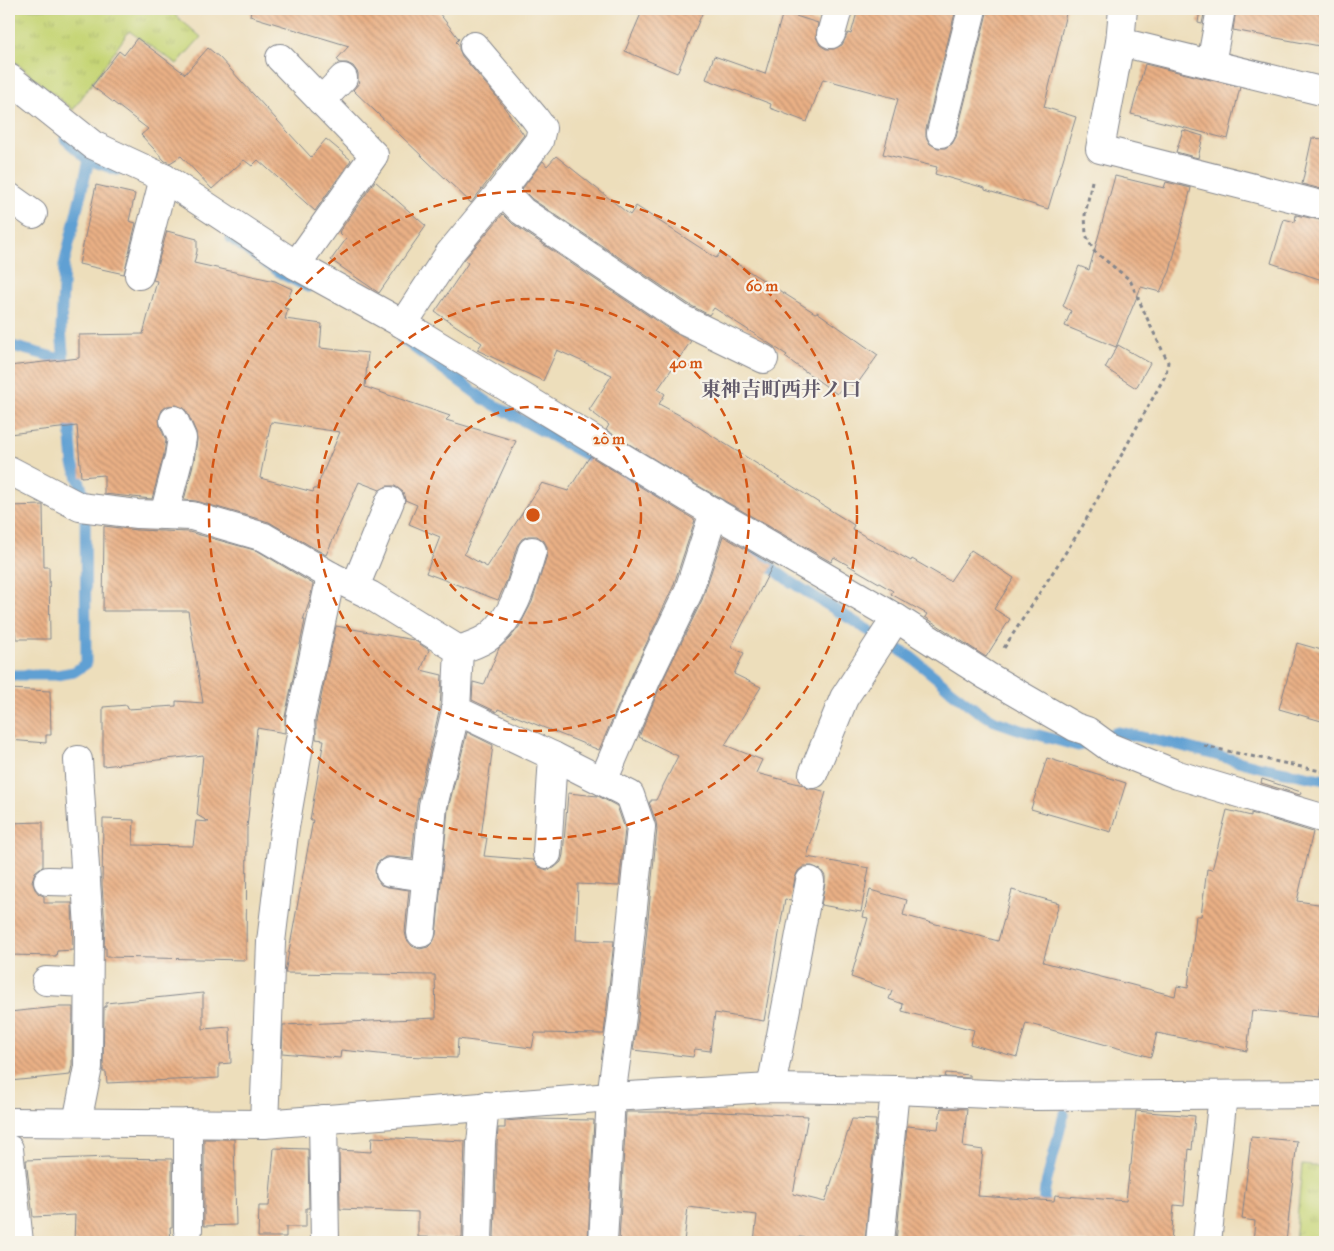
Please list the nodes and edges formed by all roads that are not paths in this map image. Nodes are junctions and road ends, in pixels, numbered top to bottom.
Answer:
1 (838, 9) edge
2 (972, 9) edge
3 (1122, 9) edge
4 (1221, 9) edge
5 (831, 34) dead end
6 (1120, 42) junction
7 (474, 46) dead end
8 (280, 58) dead end
9 (1211, 64) junction
10 (9, 78) edge
11 (343, 78) dead end
12 (1325, 92) edge
13 (321, 101) junction
14 (941, 132) dead end
15 (163, 182) junction
16 (502, 190) junction
17 (9, 197) edge
18 (1325, 206) edge
19 (33, 214) dead end
20 (296, 265) junction
21 (139, 274) dead end
22 (403, 324) junction
23 (764, 359) dead end
24 (174, 420) dead end
25 (9, 470) edge
26 (390, 501) dead end
27 (714, 512) junction
28 (164, 515) junction
29 (532, 551) dead end
30 (343, 581) junction
31 (893, 622) junction
32 (459, 650) junction
33 (456, 710) junction
34 (553, 756) junction
35 (78, 760) dead end
36 (813, 774) dead end
37 (603, 781) junction
38 (1325, 819) edge
39 (547, 854) dead end
40 (390, 872) dead end
41 (426, 877) junction
42 (48, 881) dead end
43 (810, 881) dead end
44 (86, 882) junction
45 (421, 933) dead end
46 (46, 981) dead end
47 (88, 983) junction
48 (772, 1088) junction
49 (895, 1090) junction
50 (1325, 1094) edge
51 (1223, 1095) junction
52 (611, 1097) junction
53 (485, 1106) junction
54 (323, 1119) junction
55 (9, 1122) edge
56 (77, 1122) junction
57 (188, 1123) junction
58 (264, 1124) junction
59 (9, 1149) edge
60 (188, 1230) dead end
61 (19, 1242) edge
62 (325, 1242) edge
63 (478, 1242) edge
64 (603, 1242) edge
65 (880, 1242) edge
66 (1207, 1242) edge

1 - 5 street
2 - 14 street
3 - 6 street
4 - 9 street
6 - 9 street
6 - 18 street
7 - 16 street
8 - 13 street
9 - 12 street
10 - 15 street
11 - 13 street
13 - 20 street
15 - 20 street
15 - 21 street
16 - 22 street
16 - 23 street
17 - 19 street
20 - 22 street
22 - 27 street
24 - 28 street
25 - 28 street
26 - 30 street
27 - 31 street
27 - 37 street
28 - 30 street
29 - 32 street
30 - 32 street
30 - 58 street
31 - 36 street
31 - 38 street
32 - 33 street
33 - 34 street
33 - 41 street
34 - 37 street
34 - 39 street
35 - 44 street
37 - 52 street
40 - 41 street
41 - 45 street
42 - 44 street
43 - 48 street
44 - 47 street
46 - 47 street
47 - 56 street
48 - 49 street
48 - 52 street
49 - 51 street
49 - 65 street
50 - 51 street
51 - 66 street
52 - 53 street
52 - 64 street
53 - 54 street
53 - 63 street
54 - 58 street
54 - 62 street
55 - 56 street
56 - 57 street
57 - 58 street
57 - 60 street
59 - 61 street

